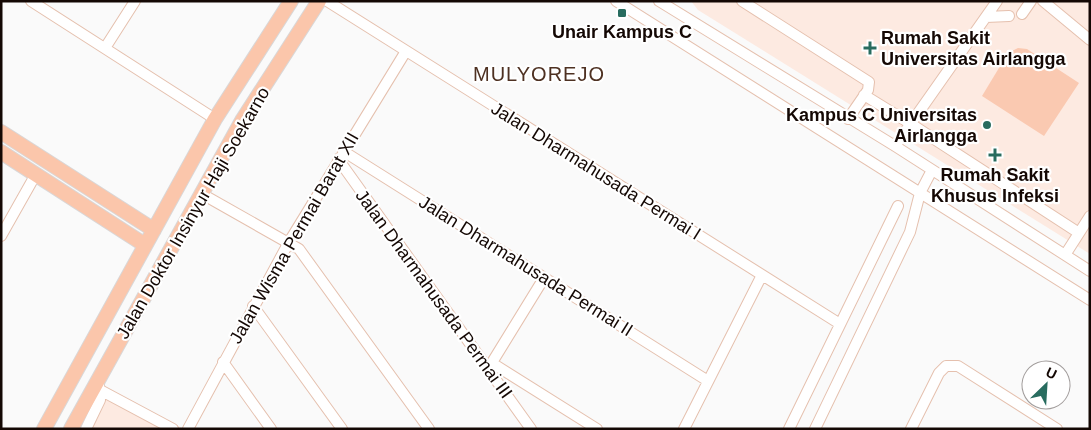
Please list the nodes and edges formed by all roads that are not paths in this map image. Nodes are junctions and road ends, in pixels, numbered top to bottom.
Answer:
1 (31, 1) edge
2 (135, 1) edge
3 (291, 1) edge
4 (320, 1) edge
5 (327, 1) edge
6 (616, 1) edge
7 (659, 1) edge
8 (742, 1) edge
9 (996, 1) edge
10 (1031, 1) edge
11 (1043, 1) edge
12 (671, 4) edge
13 (1022, 14) dead end
14 (1009, 16) dead end
15 (986, 17) junction
16 (1090, 40) edge
17 (105, 48) junction
18 (406, 51) junction
19 (864, 96) junction
20 (223, 106) junction
21 (215, 119) junction
22 (243, 119) junction
23 (848, 119) junction
24 (911, 124) junction
25 (1, 132) edge
26 (895, 146) junction
27 (1, 152) edge
28 (341, 155) junction
29 (932, 170) junction
30 (36, 174) junction
31 (920, 193) junction
32 (202, 194) junction
33 (898, 206) dead end
34 (1090, 216) edge
35 (154, 230) junction
36 (1079, 233) junction
37 (1, 236) edge
38 (289, 242) junction
39 (146, 245) junction
40 (1065, 255) junction
41 (1090, 271) edge
42 (762, 275) junction
43 (544, 278) junction
44 (1090, 300) edge
45 (253, 306) junction
46 (840, 324) junction
47 (223, 362) junction
48 (490, 366) junction
49 (73, 376) junction
50 (708, 381) junction
51 (99, 385) junction
52 (189, 428) edge
53 (44, 429) edge
54 (71, 429) edge
55 (86, 429) edge
56 (173, 429) edge
57 (271, 429) edge
58 (342, 429) edge
59 (429, 429) edge
60 (531, 429) edge
61 (597, 429) edge
62 (684, 429) edge
63 (789, 429) edge
64 (815, 429) edge
65 (911, 429) edge
66 (1058, 429) edge

1 - 17 street
2 - 17 street
3 - 20 main road, Jalan Doktor Insinyur Haji Soekarno
4 - 22 main road, Jalan Doktor Insinyur Haji Soekarno
5 - 18 street, Jalan Dharmahusada Permai I
6 - 31 street
7 - 12 street
8 - 19 street
9 - 15 street
10 - 13 street
11 - 16 street
12 - 23 street
14 - 15 street
15 - 24 street
17 - 21 street
18 - 28 street, Jalan Wisma Permai Barat XII
18 - 42 street, Jalan Dharmahusada Permai I
19 - 23 street
19 - 24 street
20 - 21 main road, Jalan Doktor Insinyur Haji Soekarno
20 - 22 main road
21 - 35 main road, Jalan Doktor Insinyur Haji Soekarno
22 - 32 main road, Jalan Doktor Insinyur Haji Soekarno
23 - 26 street
24 - 26 street
24 - 36 street
25 - 35 main road
26 - 29 street
27 - 30 main road
28 - 38 street, Jalan Wisma Permai Barat XII
28 - 43 street, Jalan Dharmahusada Permai II
28 - 48 street, Jalan Dharmahusada Permai III
29 - 31 street
29 - 40 street
30 - 37 street
30 - 39 main road
31 - 44 street
31 - 64 street
32 - 38 street
32 - 51 main road, Jalan Doktor Insinyur Haji Soekarno
33 - 46 street
34 - 36 street
35 - 39 main road, Jalan Doktor Insinyur Haji Soekarno
36 - 40 street
38 - 45 street, Jalan Wisma Permai Barat XII
38 - 59 street
39 - 49 main road, Jalan Doktor Insinyur Haji Soekarno
40 - 41 street
42 - 46 street, Jalan Dharmahusada Permai I
42 - 50 street
43 - 48 street
43 - 50 street, Jalan Dharmahusada Permai II
45 - 47 street, Jalan Wisma Permai Barat XII
45 - 58 street
46 - 63 street
47 - 52 street, Jalan Wisma Permai Barat XII
47 - 57 street
48 - 60 street, Jalan Dharmahusada Permai III
48 - 61 street
49 - 51 main road
49 - 53 main road, Jalan Doktor Insinyur Haji Soekarno
50 - 62 street
51 - 54 main road, Jalan Doktor Insinyur Haji Soekarno
51 - 55 street
51 - 56 street
65 - 66 street

